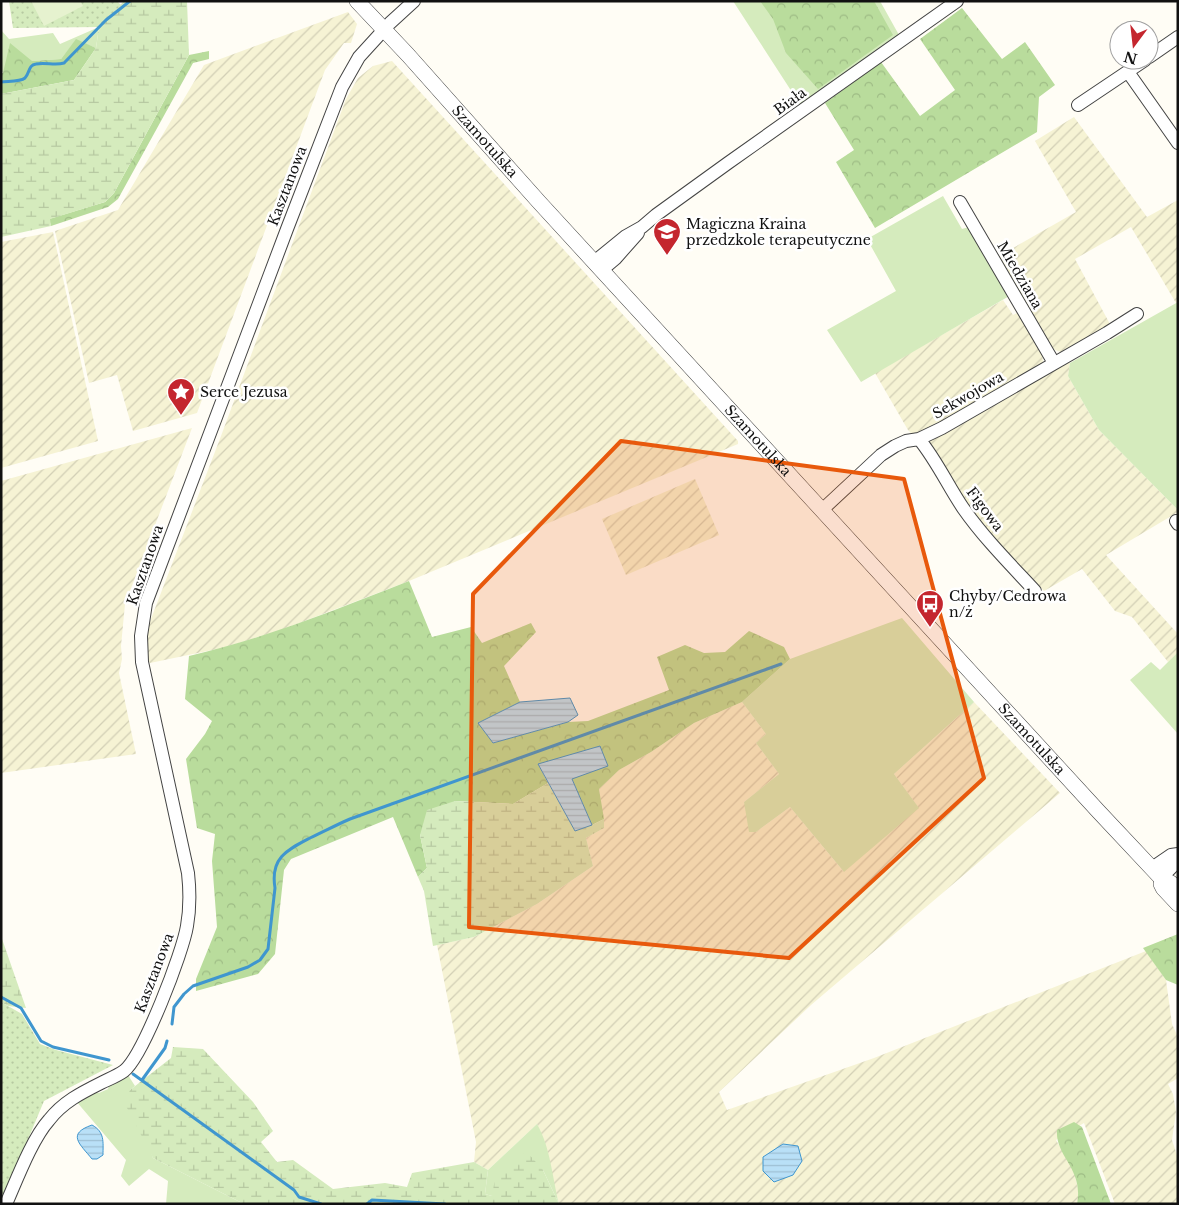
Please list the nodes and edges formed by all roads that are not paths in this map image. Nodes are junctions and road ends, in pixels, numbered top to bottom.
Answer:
1 (357, 1) edge
2 (414, 1) edge
3 (957, 1) edge
4 (384, 29) junction
5 (1178, 37) edge
6 (1159, 50) edge
7 (1131, 70) edge
8 (1128, 72) junction
9 (1078, 105) dead end
10 (1178, 143) edge
11 (960, 202) dead end
12 (598, 266) junction
13 (1137, 314) dead end
14 (1054, 363) junction
15 (919, 440) junction
16 (822, 510) junction
17 (1035, 591) dead end
18 (1178, 854) edge
19 (1178, 861) edge
20 (1156, 873) junction
21 (1178, 890) edge
22 (1178, 904) edge
23 (6, 1204) edge

1 - 4 street, Szamotulska
2 - 4 street, Kasztanowa
3 - 12 street, Biała
4 - 12 street, Szamotulska
4 - 23 street, Kasztanowa
5 - 6 street
7 - 8 street
8 - 9 street
8 - 10 street
11 - 14 street, Miedziana
12 - 16 street, Szamotulska
13 - 14 street, Sekwojowa
14 - 15 street, Sekwojowa
15 - 16 street, Sekwojowa
15 - 17 street, Figowa
16 - 20 street, Szamotulska
18 - 20 street
19 - 20 street
20 - 21 street, Szamotulska
20 - 22 street, Szamotulska

